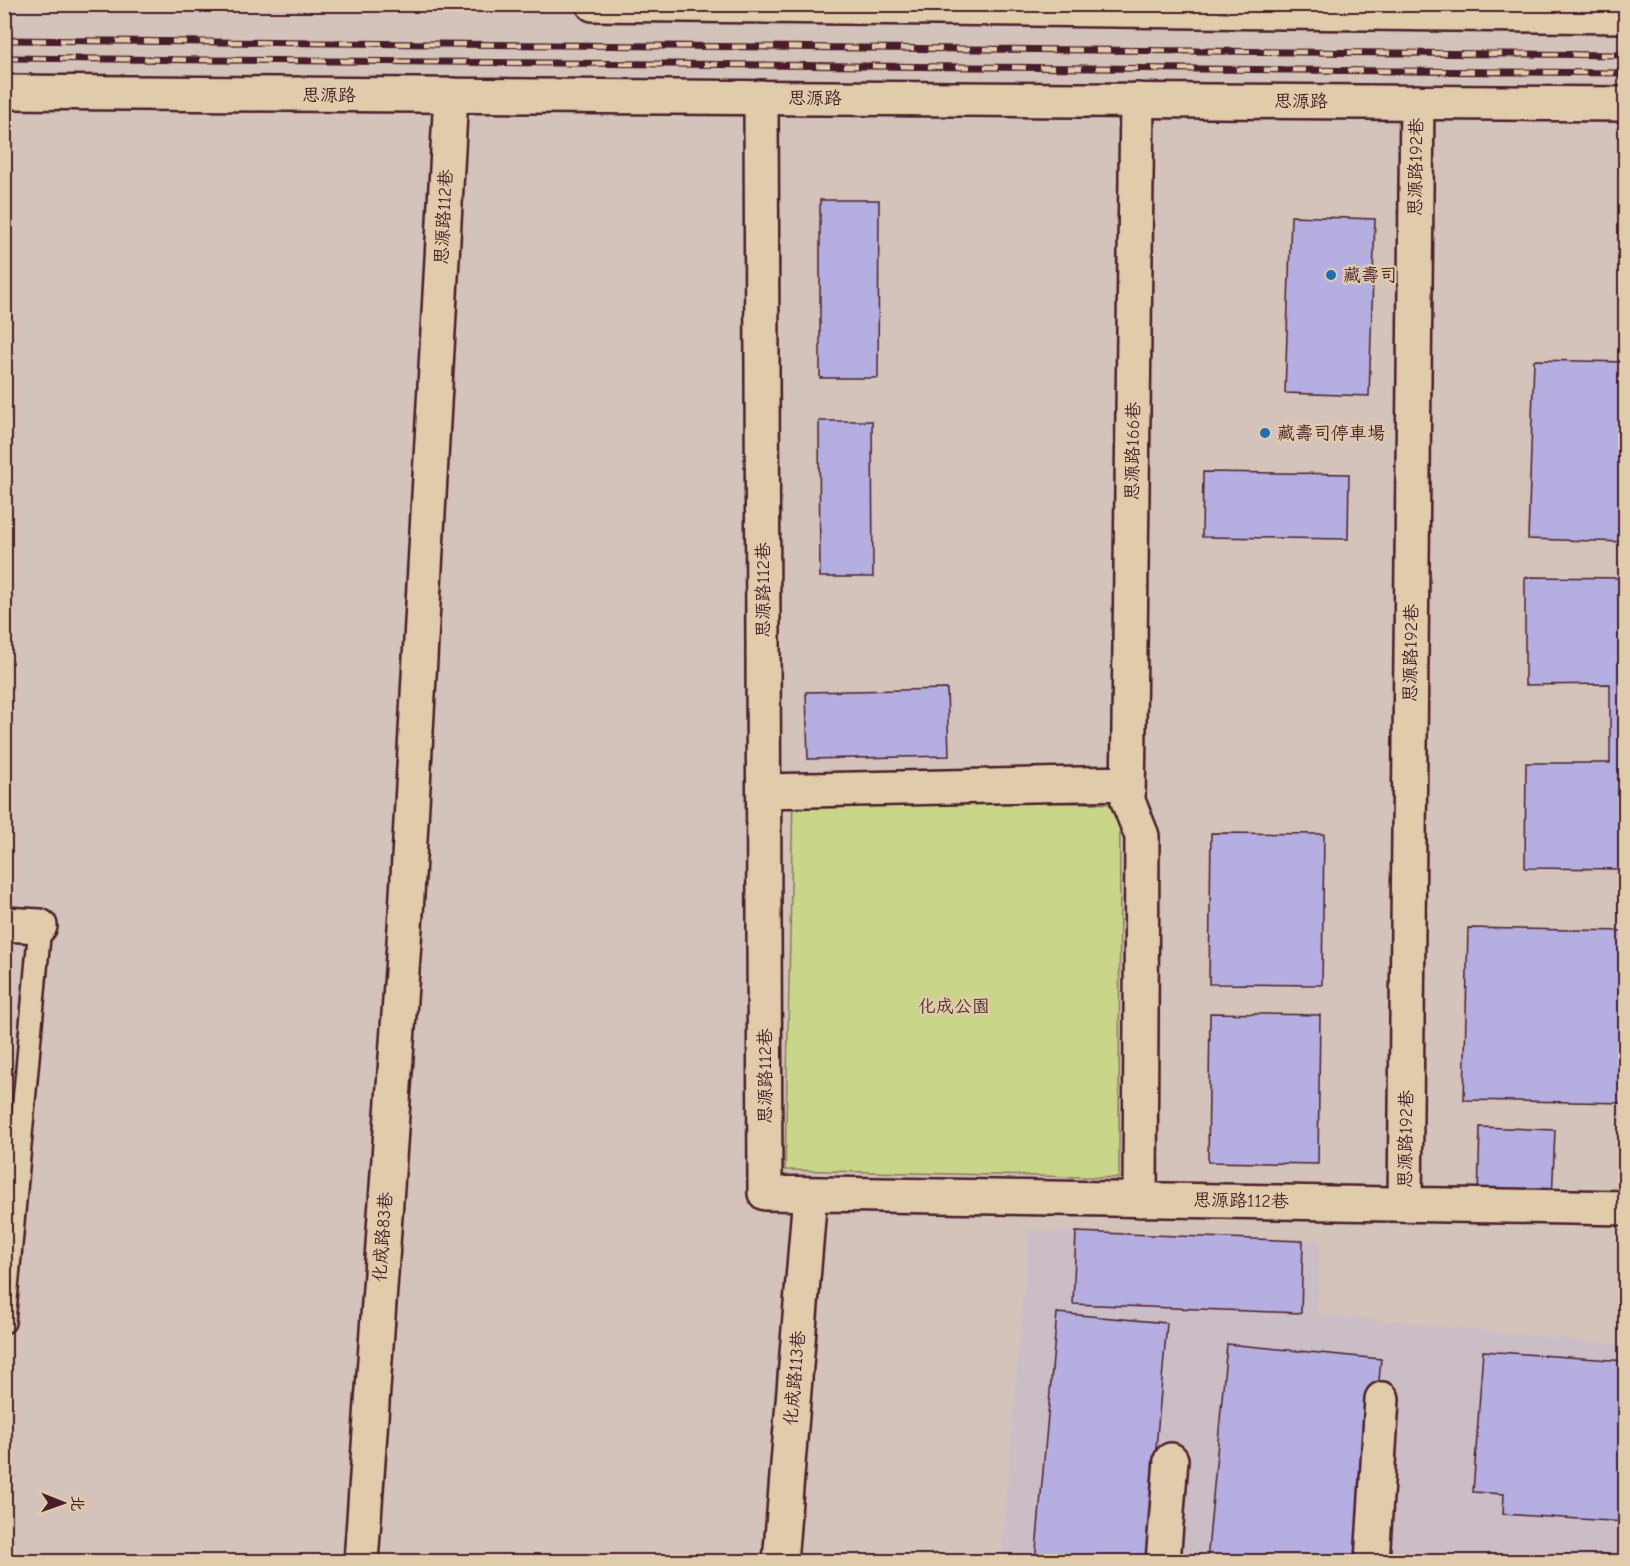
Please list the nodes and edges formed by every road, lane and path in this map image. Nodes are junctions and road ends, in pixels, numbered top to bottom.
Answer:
1 (592, 4) edge
2 (1626, 16) edge
3 (4, 92) edge
4 (451, 95) junction
5 (761, 98) junction
6 (1137, 100) junction
7 (1417, 102) junction
8 (1626, 104) edge
9 (764, 791) junction
10 (1128, 792) junction
11 (406, 913) joint
12 (4, 924) edge
13 (40, 926) joint
14 (810, 1194) junction
15 (1140, 1200) junction
16 (1405, 1204) junction
17 (1626, 1208) edge
18 (4, 1322) edge
19 (1382, 1399) dead end
20 (1171, 1460) dead end
21 (361, 1562) edge
22 (780, 1562) edge
23 (1163, 1562) edge
24 (1372, 1562) edge

1 - 2 street
3 - 4 street, 思源路
4 - 5 street, 思源路
4 - 11 street, 思源路112巷
5 - 6 street, 思源路
5 - 9 street, 思源路112巷
6 - 7 street, 思源路
6 - 10 street, 思源路166巷
7 - 8 street, 思源路
7 - 16 street, 思源路192巷
9 - 10 street
9 - 14 street, 思源路112巷
10 - 15 street
11 - 21 street, 化成路83巷
12 - 13 street
13 - 18 lane
14 - 15 street, 思源路112巷
14 - 22 street, 化成路113巷
15 - 16 street, 思源路112巷
16 - 17 street, 思源路112巷
19 - 24 street
20 - 23 street

